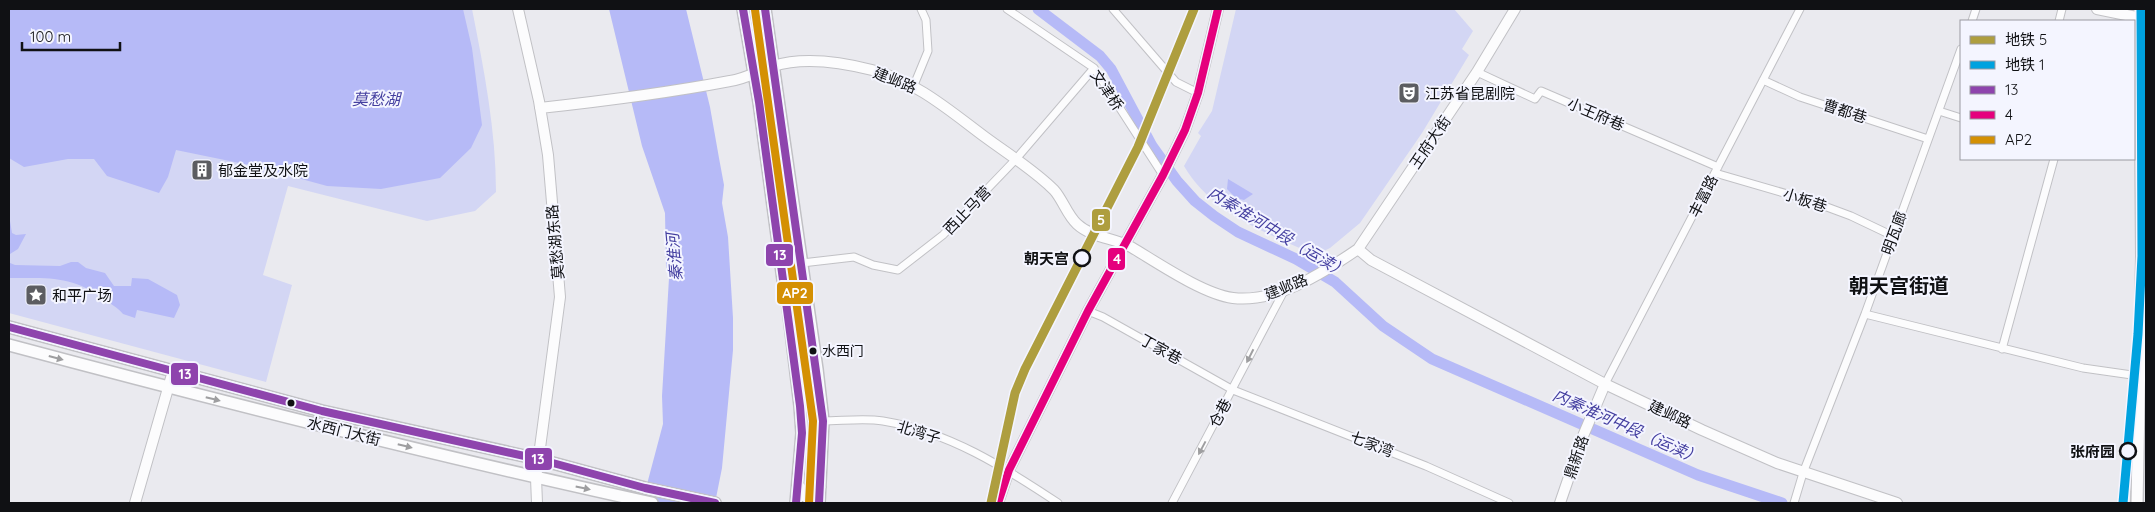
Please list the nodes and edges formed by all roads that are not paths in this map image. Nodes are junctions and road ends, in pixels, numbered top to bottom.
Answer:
1 (518, 9) edge
2 (743, 9) edge
3 (765, 9) edge
4 (921, 9) edge
5 (1007, 9) edge
6 (1113, 9) edge
7 (1218, 9) edge
8 (1515, 9) edge
9 (1800, 9) edge
10 (2097, 9) edge
11 (2141, 14) edge
12 (1960, 52) edge
13 (774, 66) junction
14 (1094, 68) junction
15 (1477, 72) junction
16 (754, 74) junction
17 (1763, 80) junction
18 (914, 85) junction
19 (1198, 93) junction
20 (540, 108) junction
21 (1939, 111) junction
22 (1960, 118) edge
23 (1928, 139) junction
24 (1016, 159) junction
25 (2054, 160) edge
26 (1717, 170) junction
27 (1163, 175) junction
28 (1893, 236) junction
29 (1125, 244) junction
30 (1358, 249) junction
31 (2144, 256) edge
32 (802, 263) junction
33 (1285, 289) junction
34 (1088, 312) junction
35 (1865, 314) junction
36 (9, 327) edge
37 (9, 345) edge
38 (2002, 349) junction
39 (173, 371) junction
40 (2138, 375) edge
41 (1606, 384) junction
42 (168, 388) junction
43 (1233, 390) junction
44 (823, 421) junction
45 (538, 459) junction
46 (1008, 470) junction
47 (1803, 473) junction
48 (536, 478) junction
49 (798, 485) junction
50 (820, 487) junction
51 (1795, 500) edge
52 (136, 503) edge
53 (537, 503) edge
54 (652, 503) edge
55 (715, 503) edge
56 (796, 503) edge
57 (819, 503) edge
58 (998, 503) edge
59 (1058, 503) edge
60 (1172, 503) edge
61 (1509, 503) edge
62 (1560, 503) edge
63 (1898, 503) edge
64 (2137, 503) edge

1 - 20 main road, 莫愁湖东路
2 - 16 main road
3 - 13 main road
4 - 18 street
5 - 14 street, 文津桥
6 - 19 street
7 - 19 main road
8 - 15 main road, 王府大街
9 - 17 street, 丰富路
10 - 11 main road
11 - 31 main road
12 - 21 street, 明瓦廊
13 - 16 main road, 建邺路
13 - 18 main road, 建邺路
13 - 32 main road
14 - 24 street, 西止马营
14 - 27 street, 文津桥
15 - 26 street, 小王府巷
15 - 30 main road, 王府大街
16 - 20 main road, 建邺路
16 - 49 main road
17 - 23 street, 曹都巷
17 - 26 street, 丰富路
18 - 24 main road, 建邺路
19 - 27 main road
20 - 45 main road, 莫愁湖东路
21 - 22 street
21 - 23 street, 明瓦廊
23 - 28 street, 明瓦廊
24 - 29 main road, 建邺路
24 - 32 street, 西止马营
25 - 38 street
26 - 28 street, 小板巷
26 - 41 street, 丰富路
27 - 29 main road
28 - 35 street, 明瓦廊
29 - 33 main road, 建邺路
29 - 34 main road
30 - 33 main road, 建邺路
30 - 41 main road, 建邺路
31 - 40 main road
32 - 44 main road
33 -> 43 street, 仓巷
34 - 43 street, 丁家巷
34 - 46 main road
35 - 38 street
35 - 47 street, 明瓦廊
36 - 39 main road, 水西门大街
37 -> 42 main road, 水西门大街
38 - 40 street
39 - 42 main road
39 - 45 main road, 水西门大街
40 - 64 main road
41 - 47 main road, 建邺路
41 - 62 main road, 鼎新路
42 -> 48 main road, 水西门大街
42 - 52 main road
43 -> 60 street, 仓巷
43 - 61 street, 七家湾
44 - 46 street, 北湾子
44 - 50 main road
45 - 48 main road, 莫愁湖东路
45 - 55 main road, 水西门大街
46 - 58 main road
46 - 59 street, 北湾子
47 - 51 street, 明瓦廊
47 - 63 main road, 建邺路
48 - 53 main road, 莫愁湖东路
48 -> 54 main road, 水西门大街
49 - 50 main road
49 - 56 main road
50 - 57 main road

